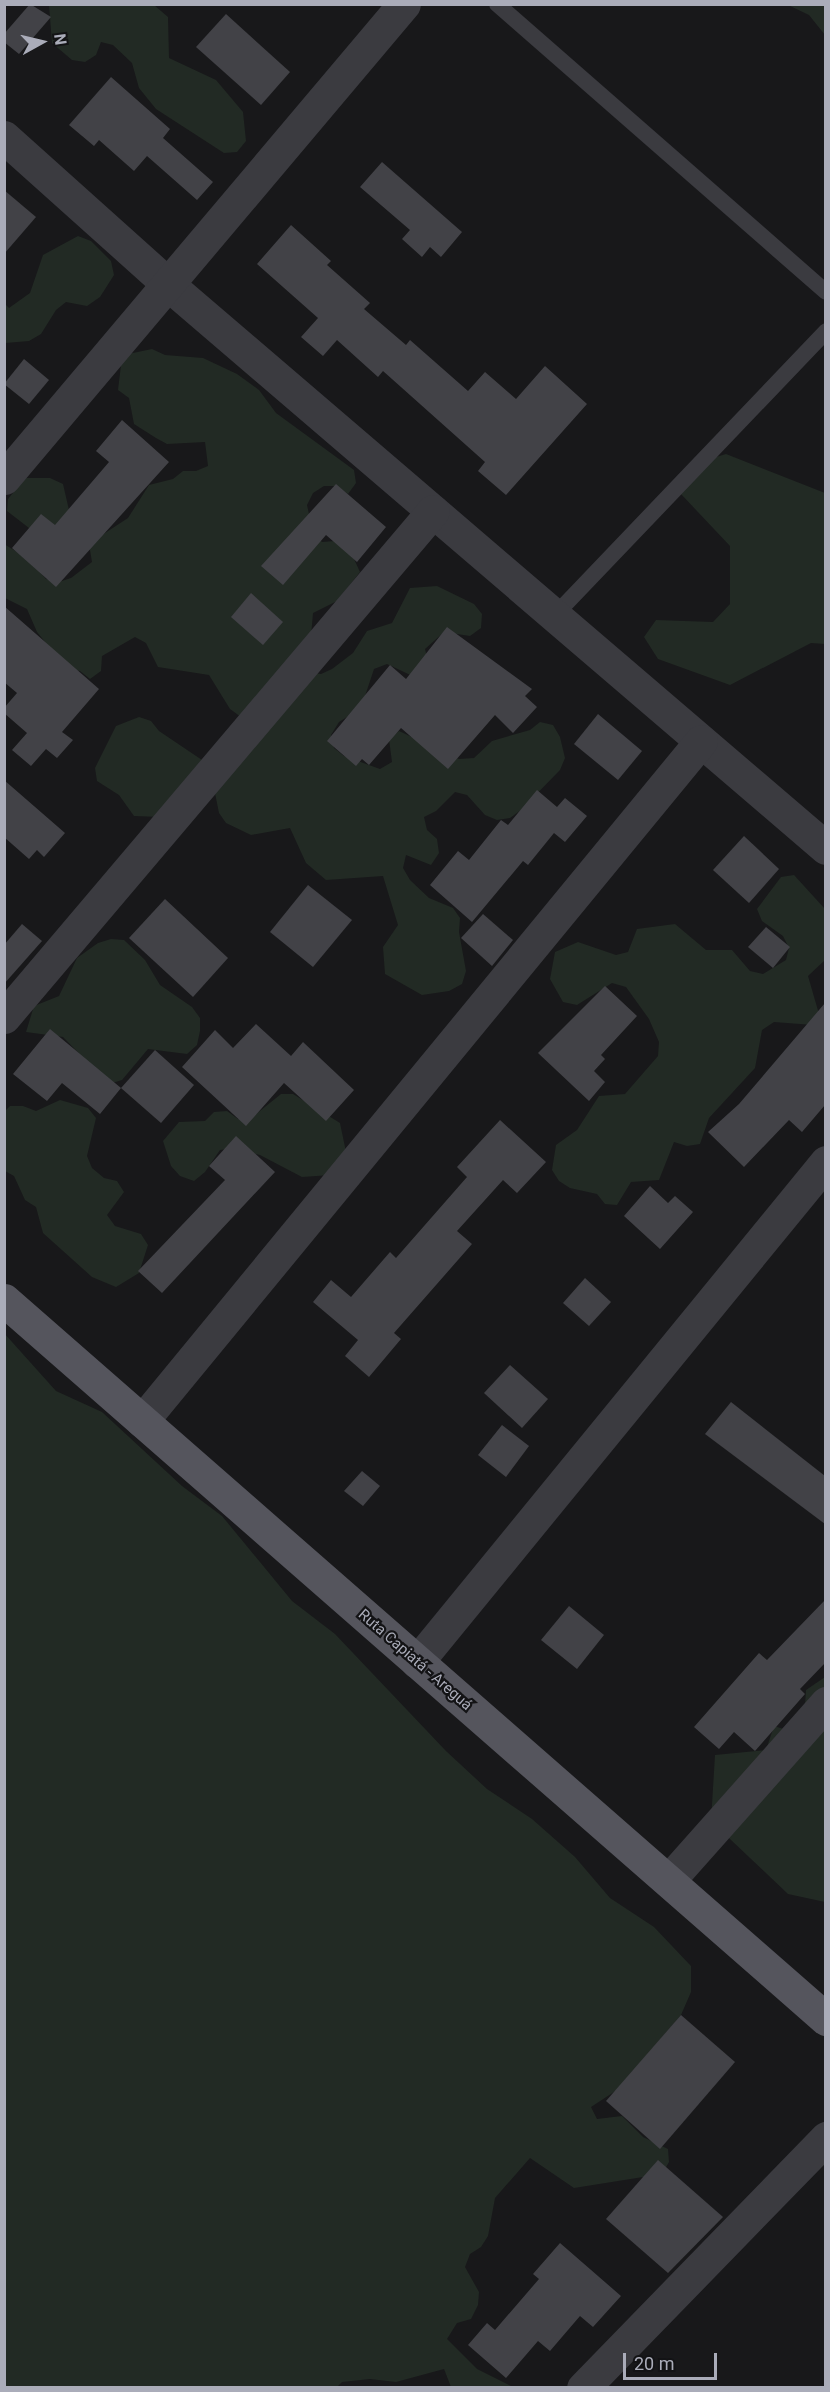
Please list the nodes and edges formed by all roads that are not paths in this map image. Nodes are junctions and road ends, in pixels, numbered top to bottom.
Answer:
1 (404, 4) edge
2 (497, 4) edge
3 (4, 137) edge
4 (170, 286) junction
5 (825, 292) edge
6 (825, 331) edge
7 (4, 478) edge
8 (433, 511) junction
9 (555, 615) junction
10 (701, 741) junction
11 (825, 848) edge
12 (4, 1017) edge
13 (825, 1162) edge
14 (4, 1300) edge
15 (142, 1421) junction
16 (417, 1662) junction
17 (825, 1703) edge
18 (669, 1880) junction
19 (825, 2019) edge
20 (825, 2138) edge
21 (583, 2388) edge

1 - 4 street
2 - 5 lane
3 - 4 street
4 - 7 street
4 - 8 street
6 - 9 lane
8 - 9 street
8 - 12 street
9 - 10 street
10 - 11 street
10 - 15 street
13 - 16 street
14 - 15 main road, Ruta Capiatá - Areguá
15 - 16 main road, Ruta Capiatá - Areguá
16 - 18 main road, Ruta Capiatá - Areguá
17 - 18 street
18 - 19 main road, Ruta Capiatá - Areguá
20 - 21 street

